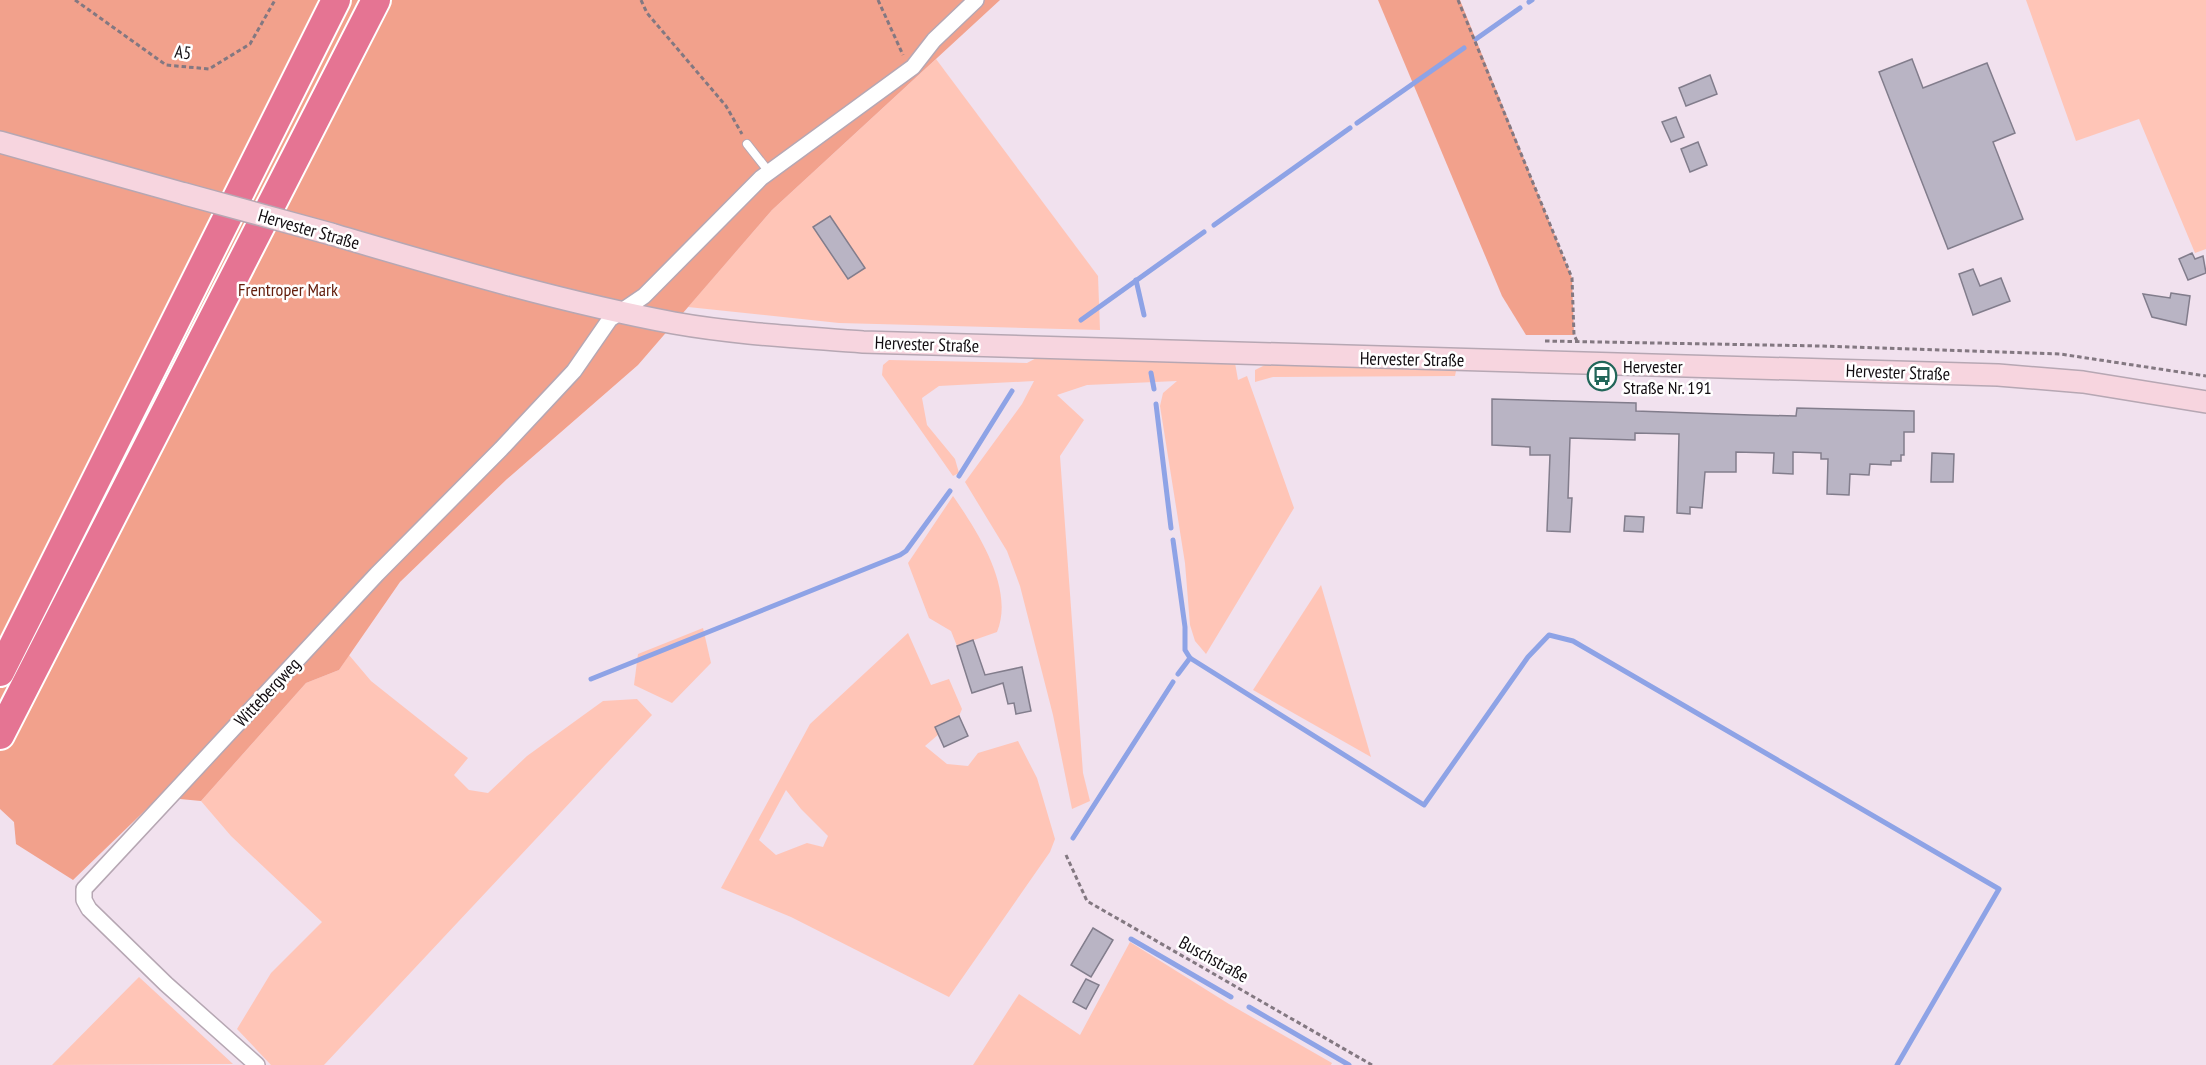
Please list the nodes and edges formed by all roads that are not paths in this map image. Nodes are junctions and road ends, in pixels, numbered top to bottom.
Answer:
1 (336, 0) edge
2 (376, 0) edge
3 (976, 0) edge
4 (0, 142) edge
5 (747, 144) road end
6 (769, 172) junction
7 (619, 311) junction
8 (2206, 402) edge
9 (0, 672) edge
10 (0, 735) edge
11 (257, 1065) edge

1 - 9 highway
2 - 10 highway
3 - 6 street
4 - 7 main road, Hervester Straße, bridge
5 - 6 lane
6 - 7 street
7 - 8 main road, Hervester Straße
7 - 11 street, Wittebergweg

